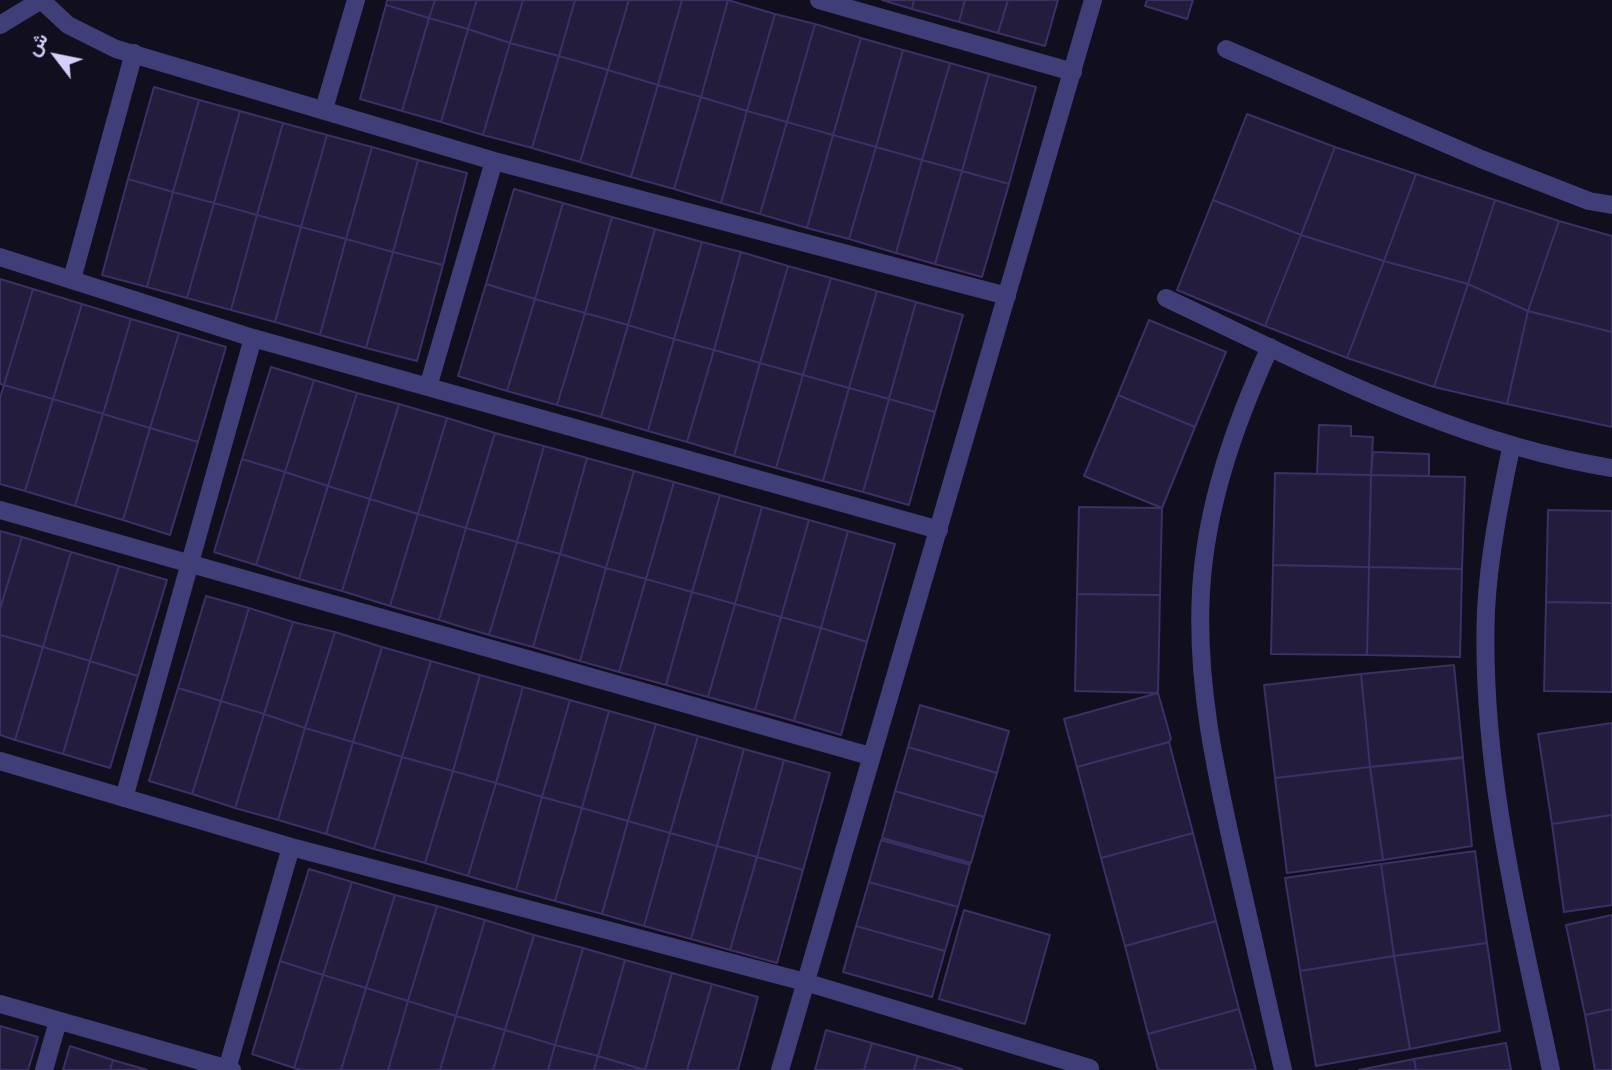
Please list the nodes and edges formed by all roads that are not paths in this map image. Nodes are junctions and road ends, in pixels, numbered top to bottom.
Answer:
1 (41, 0) edge
2 (356, 0) edge
3 (819, 0) edge
4 (1093, 0) edge
5 (0, 25) edge
6 (1226, 50) dead end
7 (134, 53) junction
8 (1073, 72) junction
9 (324, 109) junction
10 (494, 161) junction
11 (1612, 205) edge
12 (0, 257) edge
13 (72, 279) junction
14 (1007, 296) junction
15 (1166, 298) dead end
16 (253, 338) junction
17 (1270, 347) junction
18 (428, 387) junction
19 (1511, 447) junction
20 (1612, 468) edge
21 (0, 510) edge
22 (939, 530) junction
23 (190, 565) junction
24 (870, 756) junction
25 (0, 761) edge
26 (124, 798) junction
27 (291, 847) junction
28 (805, 982) junction
29 (0, 1004) edge
30 (58, 1021) junction
31 (1090, 1068) edge
32 (229, 1069) edge
33 (44, 1070) edge
34 (780, 1070) edge
35 (1283, 1070) edge
36 (1551, 1070) edge

1 - 5 street
1 - 7 street
2 - 9 street
3 - 8 street
4 - 8 street
6 - 11 street
7 - 9 street
7 - 13 street
8 - 14 street
9 - 10 street
10 - 14 street
10 - 18 street
12 - 13 street
13 - 16 street
14 - 22 street
15 - 17 street
16 - 18 street
16 - 23 street
17 - 19 street
17 - 35 street
18 - 22 street
19 - 20 street
19 - 36 street
21 - 23 street
22 - 24 street
23 - 24 street
23 - 26 street
24 - 28 street
25 - 26 street
26 - 27 street
27 - 28 street
27 - 32 street
28 - 31 street
28 - 34 street
29 - 30 street
30 - 32 street
30 - 33 street

